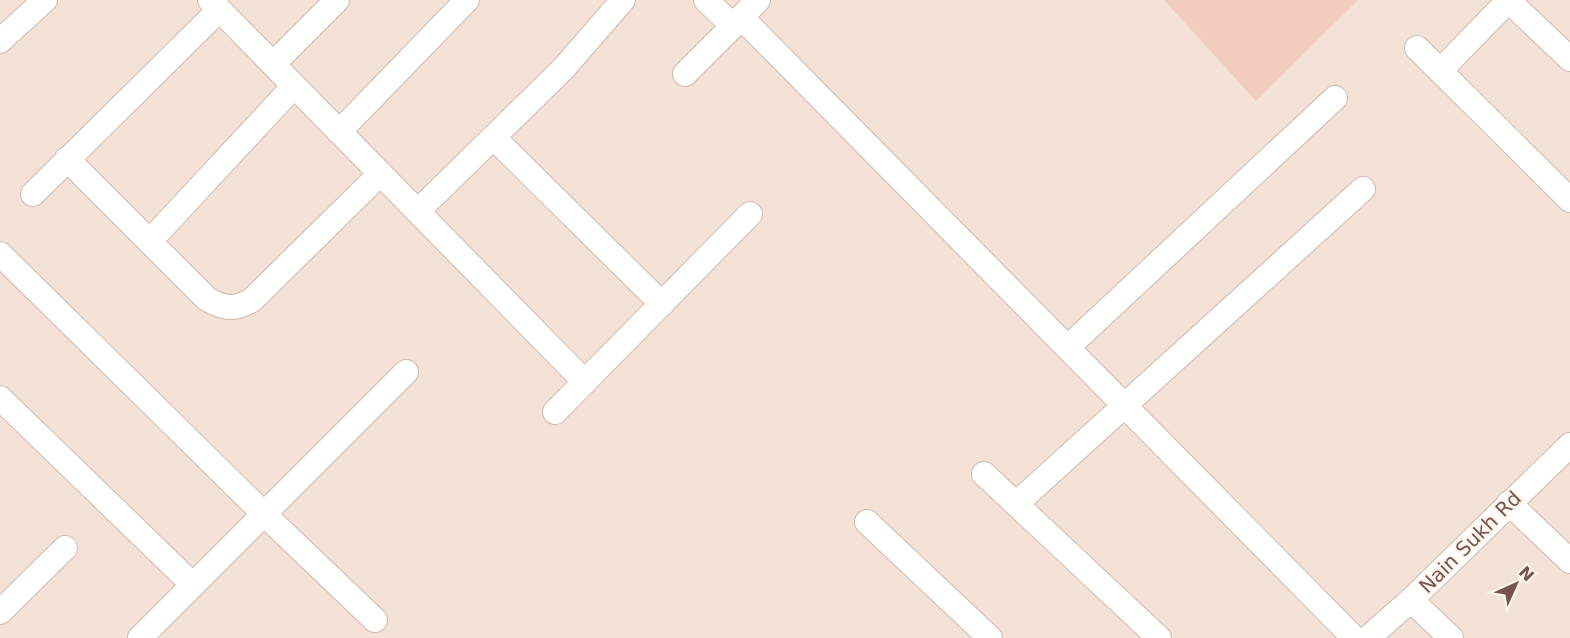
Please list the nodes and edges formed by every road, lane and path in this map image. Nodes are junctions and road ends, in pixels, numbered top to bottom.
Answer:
1 (338, 0) edge
2 (467, 0) edge
3 (623, 0) edge
4 (706, 0) edge
5 (758, 0) edge
6 (1509, 0) edge
7 (43, 1) edge
8 (214, 5) edge
9 (737, 21) junction
10 (0, 41) edge
11 (1417, 48) dead end
12 (1570, 59) edge
13 (273, 64) junction
14 (1440, 70) junction
15 (685, 74) dead end
16 (294, 86) junction
17 (1335, 98) dead end
18 (339, 132) junction
19 (494, 138) junction
20 (67, 159) junction
21 (380, 174) junction
22 (1363, 189) dead end
23 (33, 194) dead end
24 (1570, 200) edge
25 (417, 211) junction
26 (750, 214) dead end
27 (150, 241) junction
28 (0, 254) edge
29 (662, 304) junction
30 (1068, 347) junction
31 (406, 372) dead end
32 (585, 382) junction
33 (0, 398) edge
34 (1126, 406) junction
35 (555, 412) dead end
36 (1570, 445) edge
37 (984, 474) dead end
38 (1509, 503) junction
39 (1016, 504) junction
40 (264, 514) junction
41 (867, 522) dead end
42 (64, 548) dead end
43 (1570, 561) edge
44 (193, 585) junction
45 (1412, 600) junction
46 (0, 612) edge
47 (375, 620) dead end
48 (140, 638) edge
49 (990, 638) edge
50 (1159, 638) edge
51 (1354, 638) edge
52 (1368, 638) edge
53 (1451, 638) edge

1 - 13 street
2 - 18 street
3 - 19 street
4 - 9 street
5 - 9 street
6 - 12 street
6 - 14 street
7 - 10 street
8 - 13 street
8 - 20 street
9 - 15 street
9 - 30 street
11 - 14 street
13 - 16 street
14 - 24 street
16 - 18 street
16 - 27 street
17 - 30 street
18 - 21 street
19 - 25 street
19 - 29 street
20 - 23 street
20 - 27 street
21 - 25 street
21 - 27 street
22 - 34 street
25 - 32 street
26 - 29 street
28 - 40 street
29 - 32 street
30 - 34 street
31 - 40 street
32 - 35 street
33 - 44 street
34 - 39 street
34 - 51 street
36 - 38 street, Nain Sukh Rd
37 - 39 street
38 - 43 street
38 - 45 street, Nain Sukh Rd
39 - 50 street
40 - 44 street
40 - 47 street
41 - 49 street
42 - 46 street
44 - 48 street
45 - 52 street, Nain Sukh Rd
45 - 53 street

